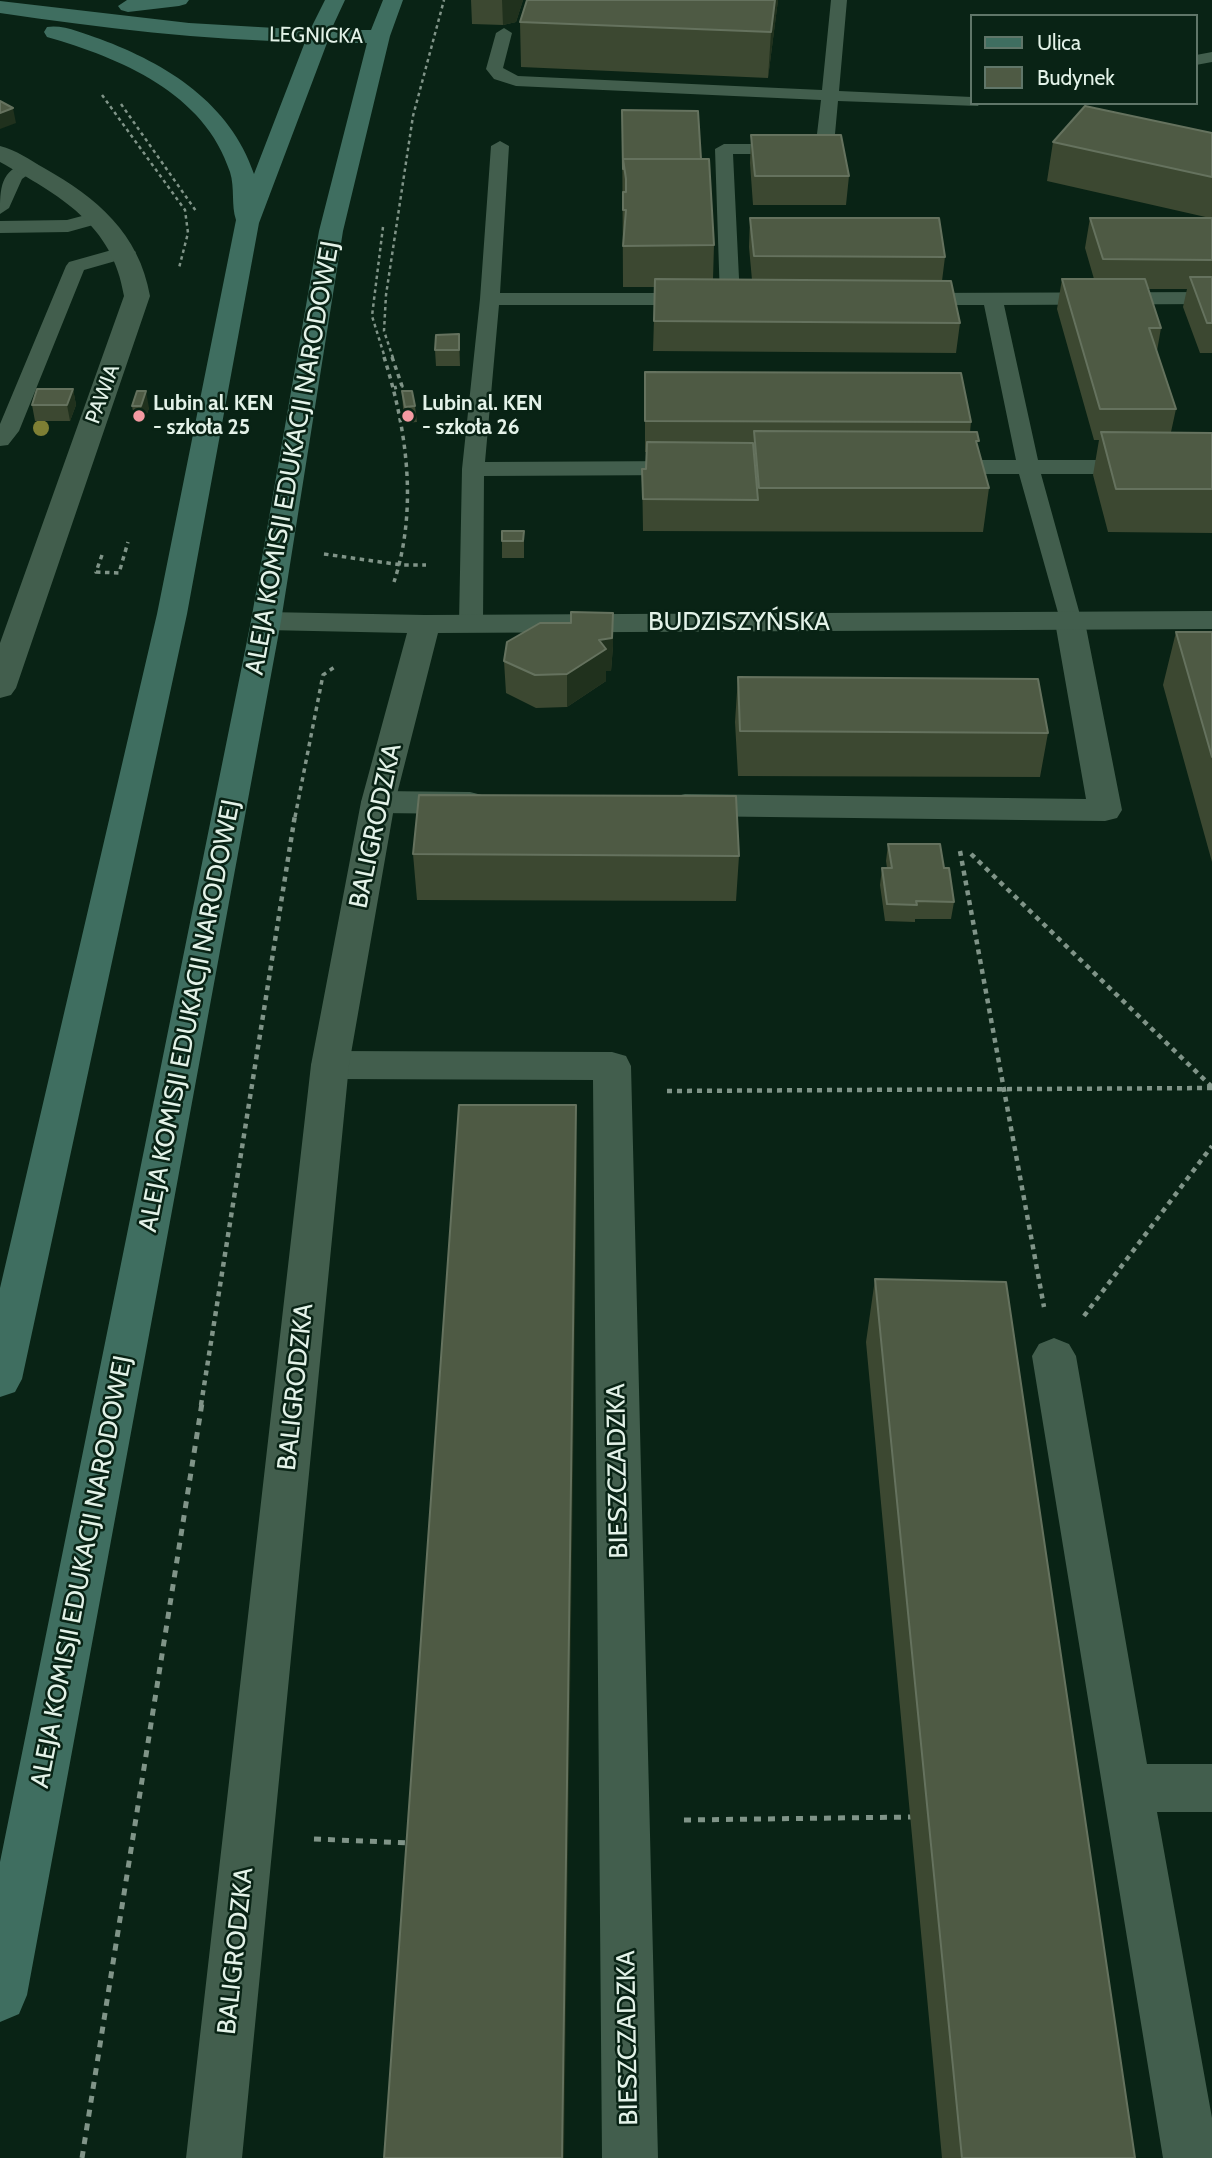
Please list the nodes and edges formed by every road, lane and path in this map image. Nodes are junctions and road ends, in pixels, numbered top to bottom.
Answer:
1 (86, 0) edge
2 (179, 0) edge
3 (335, 0) edge
4 (393, 0) edge
5 (444, 0) edge
6 (839, 0) edge
7 (128, 6) junction
8 (0, 7) edge
9 (0, 17) edge
10 (320, 31) junction
11 (504, 33) dead end
12 (379, 36) junction
13 (830, 96) junction
14 (116, 97) dead end
15 (970, 102) edge
16 (826, 134) edge
17 (500, 146) dead end
18 (800, 149) edge
19 (0, 153) edge
20 (28, 168) junction
21 (0, 208) edge
22 (97, 218) junction
23 (198, 219) dead end
24 (383, 222) dead end
25 (247, 223) junction
26 (0, 227) edge
27 (126, 252) junction
28 (1212, 298) edge
29 (490, 299) junction
30 (896, 299) edge
31 (993, 299) junction
32 (394, 388) junction
33 (0, 440) edge
34 (917, 467) edge
35 (1028, 467) junction
36 (1212, 467) edge
37 (709, 468) edge
38 (473, 469) junction
39 (128, 542) dead end
40 (103, 550) dead end
41 (323, 554) dead end
42 (401, 565) junction
43 (425, 565) dead end
44 (1212, 620) edge
45 (266, 621) junction
46 (1070, 622) junction
47 (377, 623) junction
48 (471, 623) junction
49 (425, 624) junction
50 (0, 688) edge
51 (378, 802) junction
52 (494, 803) edge
53 (661, 805) edge
54 (330, 1065) junction
55 (1002, 1087) junction
56 (1212, 1087) edge
57 (612, 1092) junction
58 (1212, 1146) edge
59 (1054, 1356) junction
60 (0, 1378) edge
61 (1126, 1788) junction
62 (1212, 1788) edge
63 (911, 1817) dead end
64 (624, 1821) junction
65 (314, 1839) dead end
66 (418, 1843) edge
67 (0, 1995) edge
68 (82, 2158) edge
69 (214, 2158) edge
70 (630, 2158) edge
71 (1191, 2158) edge

1 - 7 main road, LEGNICKA
2 - 7 main road
3 - 10 main road
4 - 12 main road, ALEJA KOMISJI EDUKACJI NARODOWEJ
5 - 32 path
6 - 13 lane
7 - 10 main road, LEGNICKA
8 - 10 main road, LEGNICKA
9 - 25 main road
10 - 12 main road, LEGNICKA
10 - 25 main road
11 - 13 lane
12 - 45 main road, ALEJA KOMISJI EDUKACJI NARODOWEJ
13 - 15 lane
13 - 16 lane
14 - 23 path
17 - 29 lane
18 - 29 lane
19 - 20 street, PAWIA
20 - 21 lane
20 - 22 street, PAWIA
22 - 26 lane
22 - 27 street, PAWIA
24 - 32 path
25 - 60 main road
27 - 33 lane
27 - 50 street, PAWIA
28 - 31 lane
29 - 38 lane
30 - 31 lane
31 - 35 lane
32 - 42 path
34 - 35 lane
35 - 36 lane
35 - 46 lane
37 - 38 lane
38 - 48 lane
39 - 40 path
41 - 42 path
42 - 43 path
44 - 46 street, BUDZISZYŃSKA
45 - 47 street, BUDZISZYŃSKA
45 - 67 main road, ALEJA KOMISJI EDUKACJI NARODOWEJ
46 - 48 street, BUDZISZYŃSKA
46 - 53 street
47 - 49 street, BUDZISZYŃSKA
47 - 68 path
48 - 49 street, BUDZISZYŃSKA
49 - 51 street, BALIGRODZKA
51 - 52 street
51 - 54 street, BALIGRODZKA
54 - 57 street, BIESZCZADZKA
54 - 69 street, BALIGRODZKA
55 - 56 path
55 - 56 path
55 - 57 path
55 - 59 path
57 - 64 street, BIESZCZADZKA
58 - 59 path
59 - 61 street
61 - 62 street
61 - 71 street
63 - 64 path
64 - 70 street, BIESZCZADZKA
65 - 66 path

